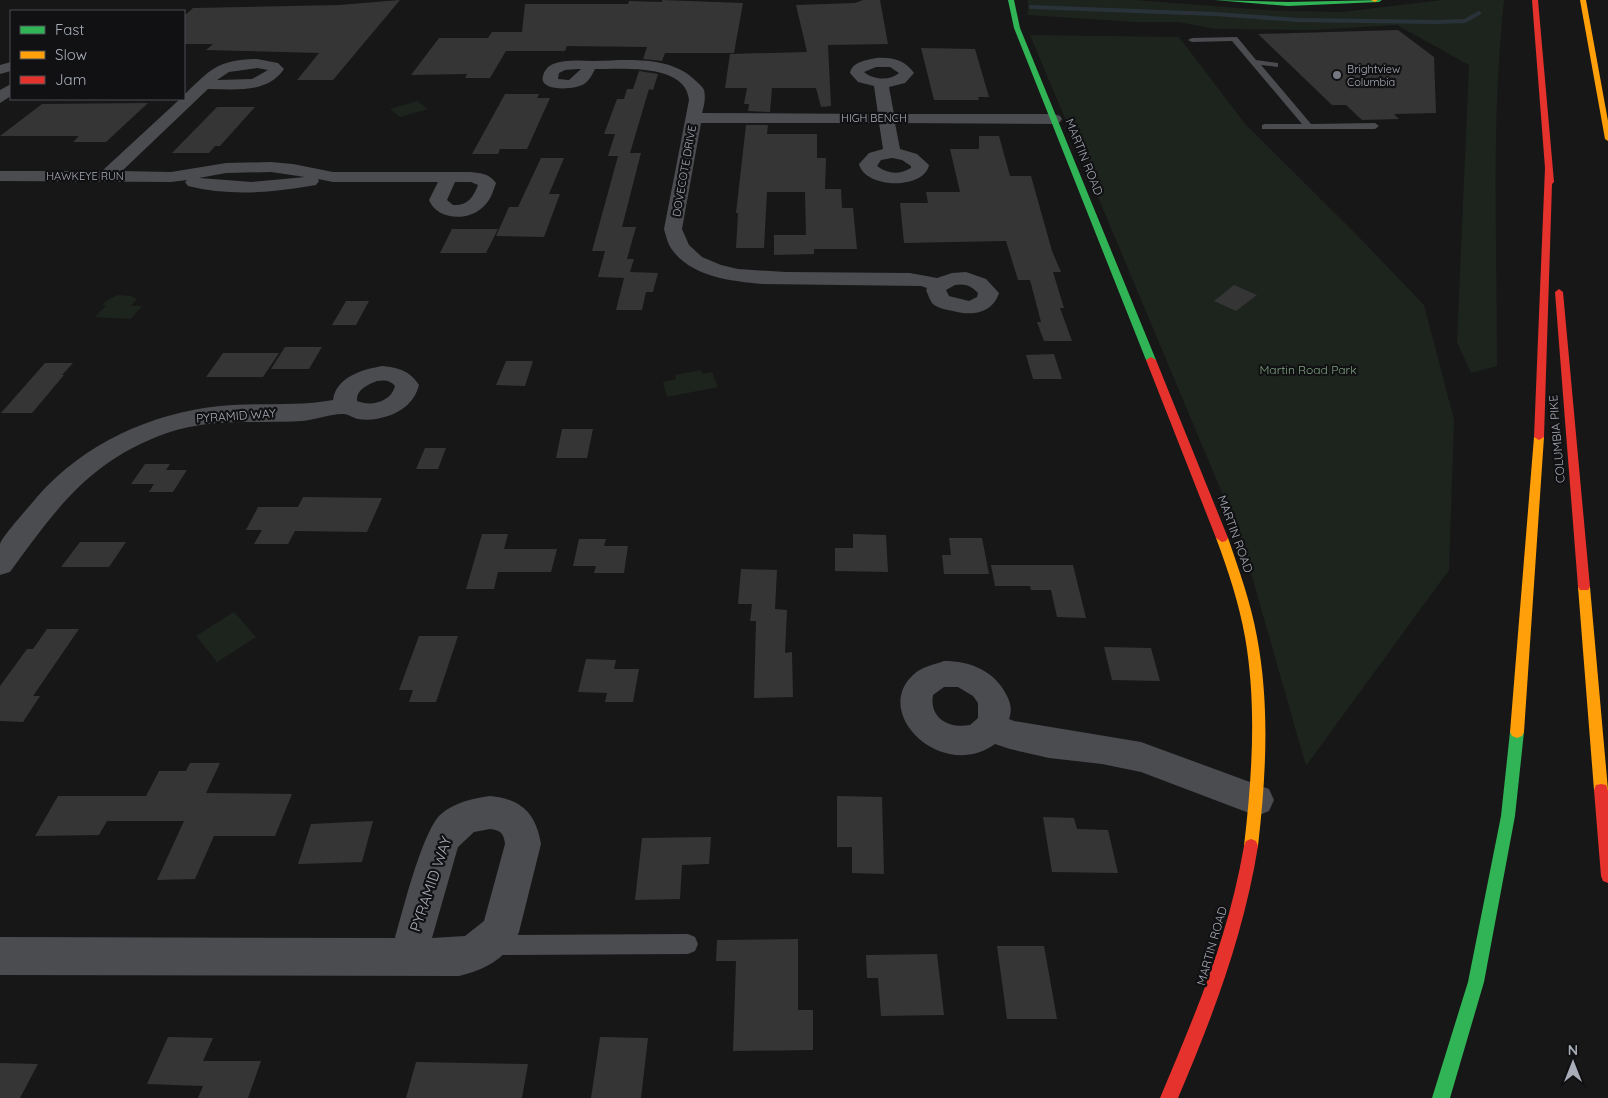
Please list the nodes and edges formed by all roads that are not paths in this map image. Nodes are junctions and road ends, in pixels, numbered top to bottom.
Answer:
1 (1011, 0) edge
2 (1217, 0) edge
3 (1374, 0) edge
4 (1379, 0) edge
5 (1523, 0) edge
6 (1535, 0) edge
7 (1583, 0) edge
8 (1192, 40) dead end
9 (1539, 43) junction
10 (1254, 62) junction
11 (590, 65) dead end
12 (1276, 65) dead end
13 (1276, 75) dead end
14 (1265, 76) junction
15 (881, 83) dead end
16 (204, 84) dead end
17 (10, 90) edge
18 (0, 98) edge
19 (693, 118) junction
20 (887, 118) junction
21 (1054, 118) junction
22 (1375, 126) dead end
23 (1265, 127) dead end
24 (1309, 127) junction
25 (1608, 140) edge
26 (892, 153) dead end
27 (1549, 163) junction
28 (0, 176) edge
29 (107, 176) junction
30 (449, 177) dead end
31 (939, 285) dead end
32 (347, 406) dead end
33 (0, 564) edge
34 (991, 726) dead end
35 (1257, 800) junction
36 (1608, 876) edge
37 (688, 944) dead end
38 (486, 945) junction
39 (0, 956) edge
40 (408, 956) junction
41 (1169, 1098) edge
42 (1440, 1098) edge

1 - 21 main road, MARTIN ROAD
2 - 3 main road
3 - 4 main road
5 - 9 main road
6 - 9 main road, COLUMBIA PIKE
7 - 25 main road
8 - 10 lane
9 - 27 main road, COLUMBIA PIKE
10 - 12 lane
10 - 14 lane
11 - 19 street, DOVECOTE DRIVE
13 - 14 lane
14 - 24 lane
15 - 20 street
16 - 29 street
17 - 18 street
19 - 20 street, HIGH BENCH
19 - 31 street, DOVECOTE DRIVE
20 - 21 street, HIGH BENCH
20 - 26 street
21 - 35 main road, MARTIN ROAD
22 - 24 lane
23 - 24 lane
27 - 36 main road, COLUMBIA PIKE
27 - 42 main road
28 - 29 street, HAWKEYE RUN
29 - 30 street, HAWKEYE RUN
32 - 33 street, PYRAMID WAY
34 - 35 street
35 - 41 main road, MARTIN ROAD
37 - 38 lane
38 - 40 street, PYRAMID WAY
38 - 40 street, PYRAMID WAY
39 - 40 street, PYRAMID WAY

